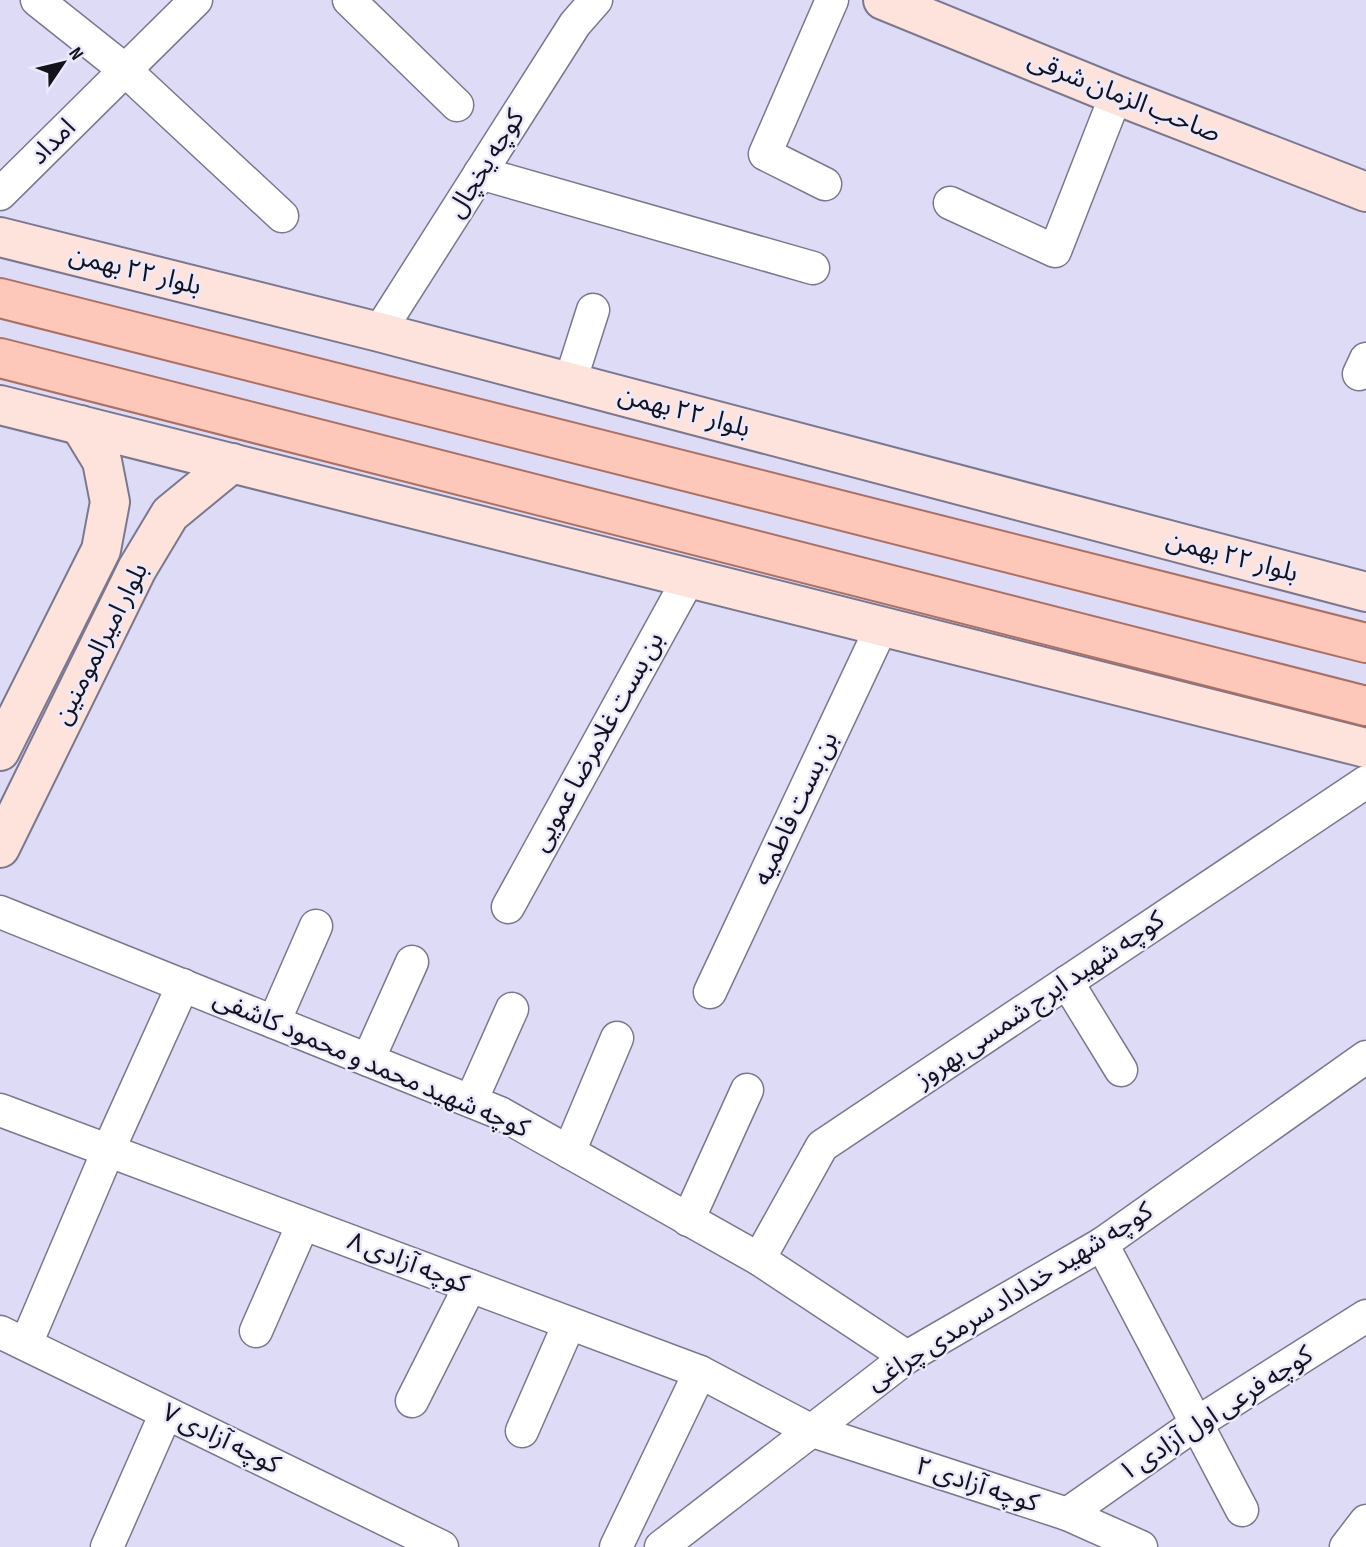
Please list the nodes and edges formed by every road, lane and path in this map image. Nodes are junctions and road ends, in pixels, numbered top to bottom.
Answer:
1 (37, 0) edge
2 (196, 0) edge
3 (349, 0) edge
4 (596, 0) edge
5 (832, 0) edge
6 (883, 0) edge
7 (125, 70) junction
8 (1116, 95) junction
9 (457, 105) dead end
10 (480, 173) junction
11 (825, 184) dead end
12 (2, 190) edge
13 (1366, 192) edge
14 (950, 203) dead end
15 (282, 216) dead end
16 (0, 237) edge
17 (813, 268) dead end
18 (0, 298) edge
19 (593, 310) dead end
20 (379, 332) junction
21 (0, 358) edge
22 (570, 382) junction
23 (0, 405) edge
24 (80, 425) junction
25 (232, 463) junction
26 (689, 578) junction
27 (1366, 592) edge
28 (883, 626) junction
29 (1366, 643) edge
30 (1366, 706) edge
31 (1366, 748) edge
32 (0, 751) edge
33 (1366, 782) edge
34 (0, 848) edge
35 (508, 907) dead end
36 (0, 912) edge
37 (316, 926) dead end
38 (412, 962) dead end
39 (1067, 982) junction
40 (183, 985) junction
41 (710, 992) dead end
42 (512, 1009) dead end
43 (274, 1022) junction
44 (617, 1038) dead end
45 (1366, 1057) edge
46 (368, 1060) junction
47 (1121, 1070) dead end
48 (747, 1090) dead end
49 (471, 1101) junction
50 (0, 1110) edge
51 (108, 1151) junction
52 (569, 1152) junction
53 (688, 1220) junction
54 (303, 1224) junction
55 (1102, 1244) junction
56 (759, 1259) junction
57 (470, 1286) junction
58 (1366, 1316) edge
59 (569, 1324) junction
60 (256, 1331) dead end
61 (13, 1338) edge
62 (906, 1357) junction
63 (700, 1373) junction
64 (412, 1401) dead end
65 (166, 1412) junction
66 (1197, 1423) junction
67 (810, 1430) junction
68 (522, 1431) dead end
69 (1242, 1510) dead end
70 (1067, 1514) junction
71 (1366, 1521) edge
72 (107, 1547) edge
73 (442, 1547) edge
74 (617, 1547) edge
75 (661, 1547) edge
76 (1141, 1547) edge
77 (1346, 1547) edge

1 - 7 street
2 - 7 street, امداد
3 - 9 street
4 - 10 street, کوچه یخچال
5 - 11 street
6 - 8 main road, صاحب الزمان شرقی
7 - 12 street, امداد
7 - 15 street
8 - 13 main road, صاحب الزمان شرقی
8 - 14 street
10 - 17 street
10 - 20 street, کوچه یخچال
16 - 20 main road, بلوار ۲۲ بهمن
18 - 29 main road, بلوار ۲۲ بهمن
19 - 22 street
20 - 22 main road, بلوار ۲۲ بهمن
21 - 30 main road
22 - 27 main road, بلوار ۲۲ بهمن
23 - 24 main road
24 - 25 main road
24 - 32 main road, بلوار امیرالمومنین
25 - 26 main road
25 - 34 main road, بلوار امیرالمومنین
26 - 28 main road
26 - 35 street, بن بست غلامرضا عمویی
28 - 31 main road
28 - 41 street, بن بست فاطمیه
33 - 39 street, کوچه شهید ایرج شمسی بهروز
36 - 40 street, کوچه شهید محمد و محمود کاشفی
37 - 43 street
38 - 46 street
39 - 47 street
39 - 56 street, کوچه شهید ایرج شمسی بهروز
40 - 43 street, کوچه شهید محمد و محمود کاشفی
40 - 51 street
42 - 49 street
43 - 46 street, کوچه شهید محمد و محمود کاشفی
44 - 52 street
45 - 55 street, کوچه شهید خداداد سرمدی چراغی
46 - 49 street, کوچه شهید محمد و محمود کاشفی
48 - 53 street
49 - 52 street, کوچه شهید محمد و محمود کاشفی
50 - 51 street, کوچه آزادی ۸
51 - 54 street, کوچه آزادی ۸
51 - 61 street
52 - 53 street, کوچه شهید محمد و محمود کاشفی
53 - 56 street, کوچه شهید محمد و محمود کاشفی
54 - 57 street, کوچه آزادی ۸
54 - 60 street
55 - 62 street, کوچه شهید خداداد سرمدی چراغی
55 - 66 street
56 - 62 street, کوچه شهید محمد و محمود کاشفی
57 - 59 street, کوچه آزادی ۸
57 - 64 street
58 - 66 street, کوچه فرعی اول آزادی ۱
59 - 63 street, کوچه آزادی ۸
59 - 68 street
61 - 65 street, کوچه آزادی ۷
62 - 67 street, کوچه شهید خداداد سرمدی چراغی
63 - 67 street, کوچه آزادی ۸
63 - 74 street
65 - 72 street
65 - 73 street, کوچه آزادی ۷
66 - 69 street
66 - 70 street, کوچه فرعی اول آزادی ۱
67 - 70 street, کوچه آزادی ۲
67 - 75 street, کوچه شهید خداداد سرمدی چراغی
70 - 76 street, کوچه آزادی ۲
71 - 77 street

